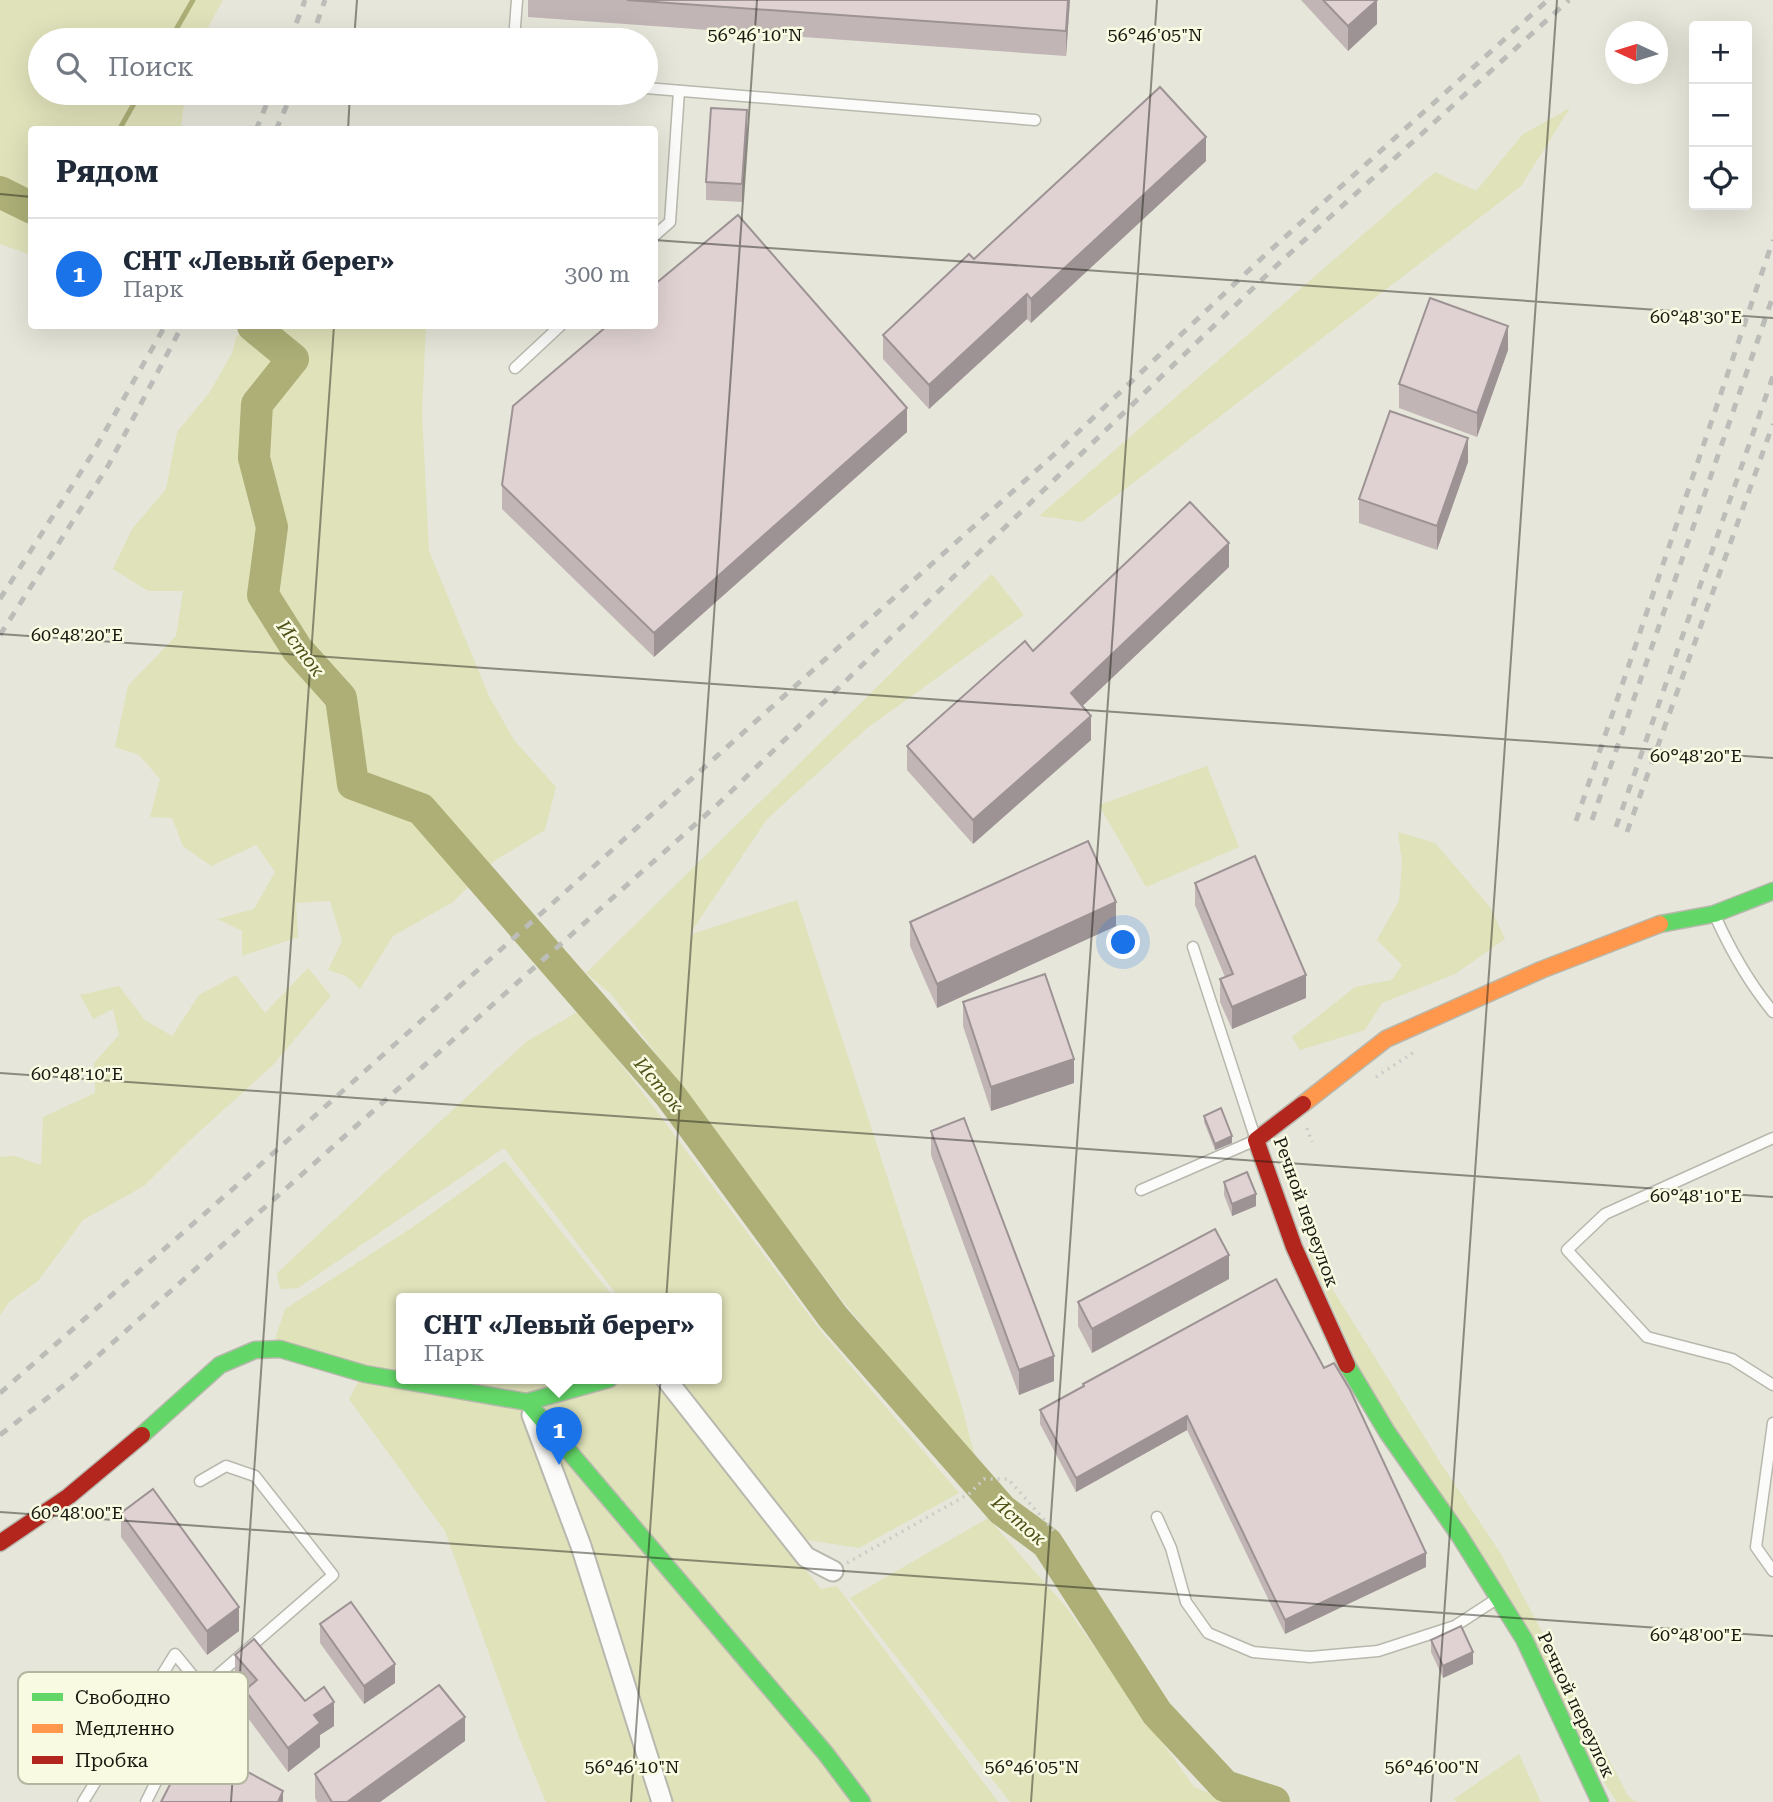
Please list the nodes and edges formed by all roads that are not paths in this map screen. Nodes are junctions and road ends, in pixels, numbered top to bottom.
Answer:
1 (517, 0) edge
2 (515, 28) edge
3 (658, 89) edge
4 (679, 91) junction
5 (1035, 120) dead end
6 (658, 232) edge
7 (557, 329) edge
8 (515, 368) dead end
9 (1773, 891) edge
10 (1714, 914) junction
11 (1193, 947) dead end
12 (1773, 1012) edge
13 (1773, 1138) edge
14 (1256, 1140) junction
15 (1141, 1190) dead end
16 (396, 1379) edge
17 (423, 1384) edge
18 (591, 1384) edge
19 (670, 1384) edge
20 (1773, 1385) edge
21 (527, 1402) junction
22 (1773, 1423) edge
23 (200, 1481) dead end
24 (1157, 1517) dead end
25 (0, 1542) edge
26 (833, 1571) road end
27 (1773, 1572) edge
28 (1498, 1598) junction
29 (164, 1672) edge
30 (190, 1672) edge
31 (221, 1672) edge
32 (94, 1784) edge
33 (155, 1784) edge
34 (83, 1802) edge
35 (146, 1802) edge
36 (662, 1802) edge
37 (862, 1802) edge
38 (1600, 1802) edge

1 - 2 lane
3 - 4 lane
4 - 5 lane
4 - 6 lane
7 - 8 lane
9 - 10 street, Речной переулок
10 - 12 lane
10 - 14 street, Речной переулок
11 - 14 lane
13 - 20 lane
14 - 15 lane
14 - 28 street, Речной переулок
16 - 25 street
17 - 21 street
18 - 21 street
19 - 26 street
21 - 36 street
21 - 37 street
22 - 27 lane
23 - 31 lane
24 - 28 lane
28 - 38 street, Речной переулок
29 - 30 lane
32 - 34 lane
33 - 35 lane

